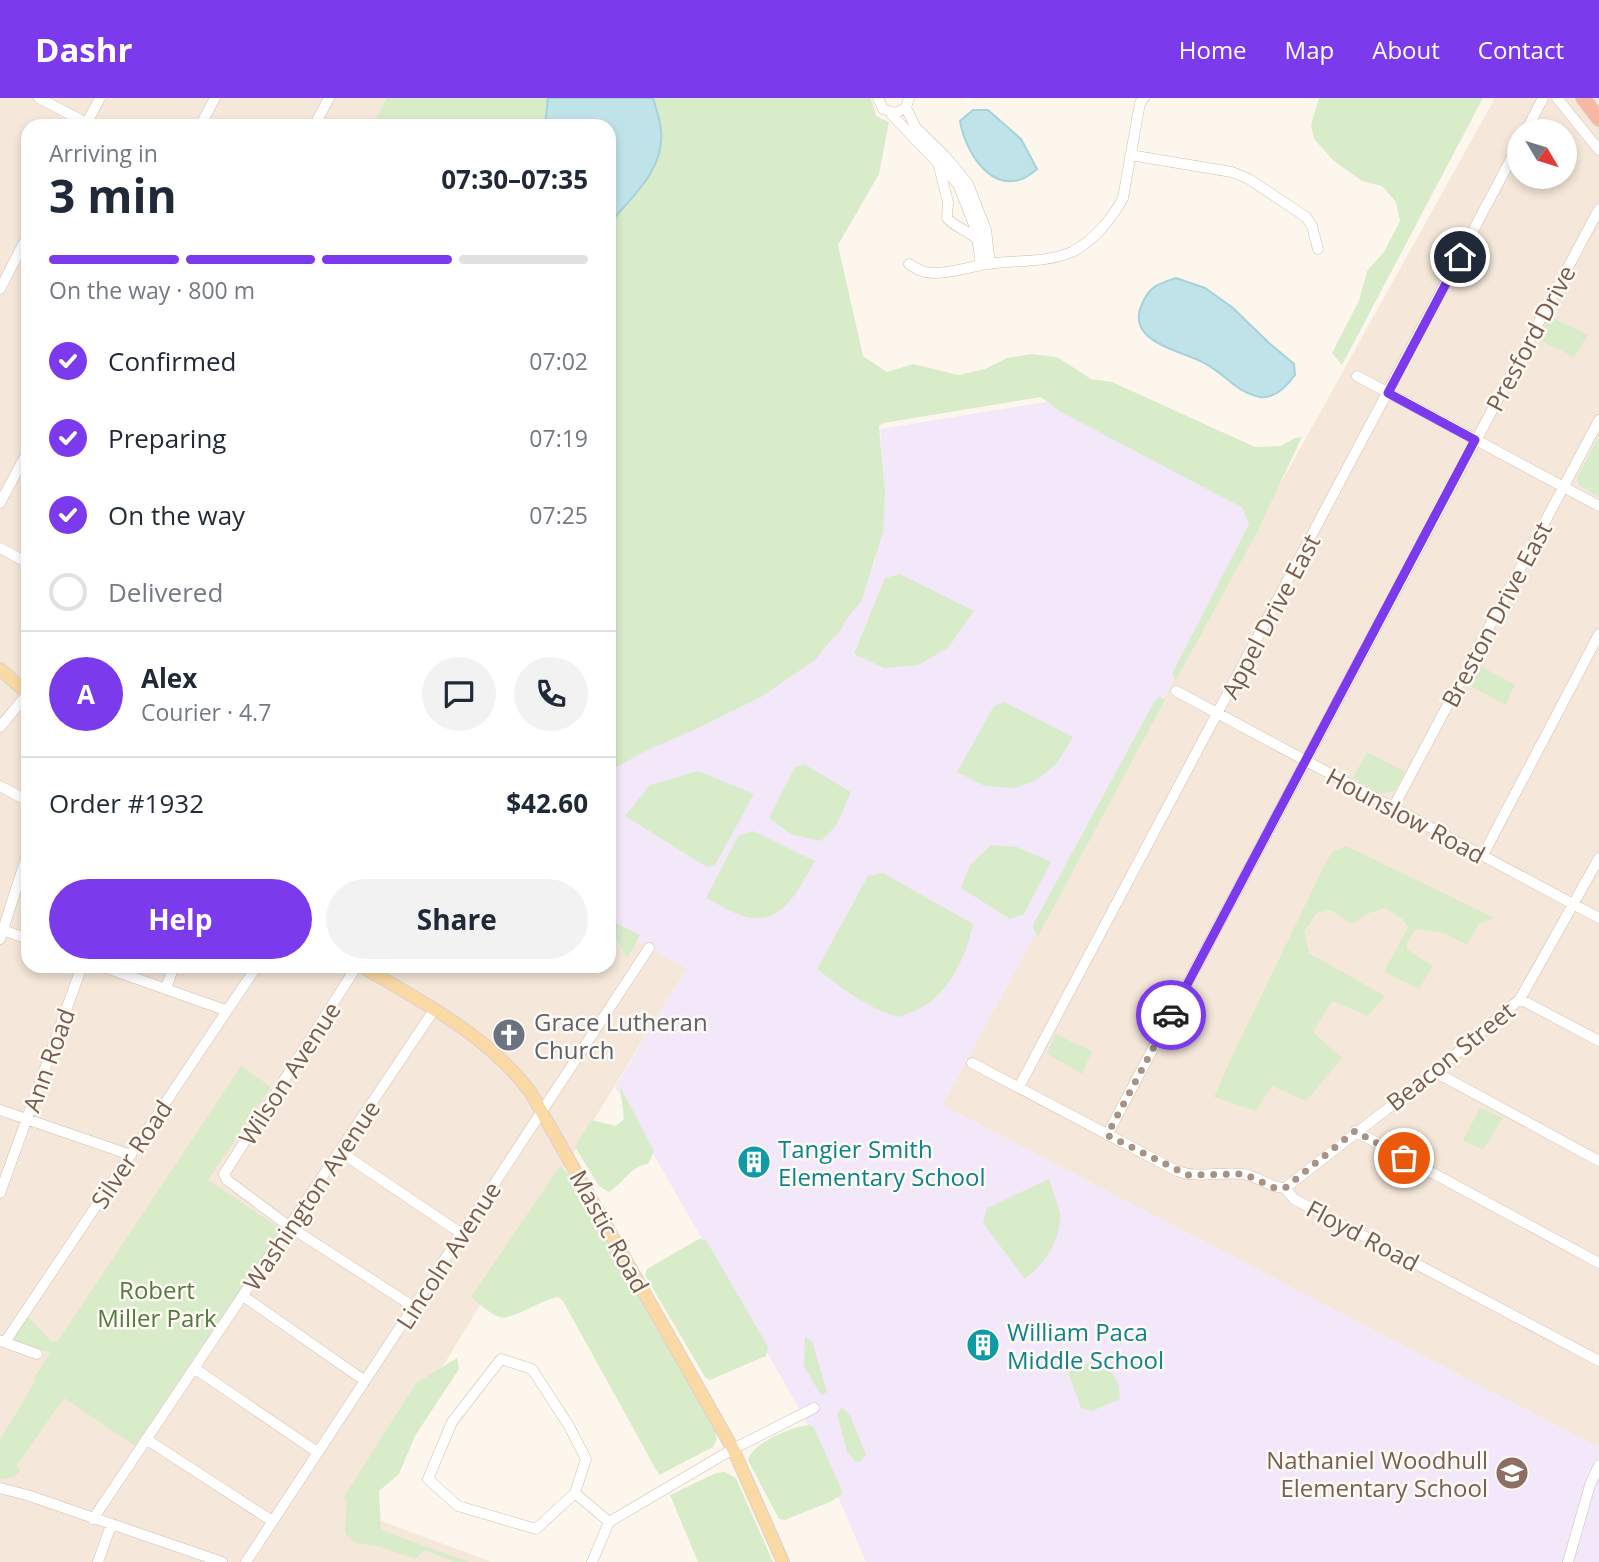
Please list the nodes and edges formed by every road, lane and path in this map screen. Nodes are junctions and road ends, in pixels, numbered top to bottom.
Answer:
1 (39, 98) edge
2 (100, 98) edge
3 (215, 98) edge
4 (329, 98) edge
5 (878, 98) edge
6 (922, 98) edge
7 (1144, 98) edge
8 (1543, 98) edge
9 (1556, 98) edge
10 (1583, 98) edge
11 (908, 103) edge
12 (890, 113) junction
13 (77, 119) edge
14 (91, 119) edge
15 (204, 119) edge
16 (318, 119) edge
17 (1532, 119) edge
18 (1599, 119) edge
19 (1599, 150) edge
20 (1130, 155) junction
21 (938, 163) junction
22 (1507, 167) edge
23 (1599, 209) edge
24 (975, 224) junction
25 (21, 248) edge
26 (1318, 250) dead end
27 (909, 264) dead end
28 (985, 264) junction
29 (0, 289) edge
30 (1357, 376) dead end
31 (1388, 393) junction
32 (1599, 421) edge
33 (1475, 440) junction
34 (21, 463) edge
35 (1563, 487) junction
36 (0, 503) edge
37 (1599, 506) edge
38 (0, 548) edge
39 (21, 559) edge
40 (1599, 634) edge
41 (0, 669) edge
42 (21, 687) edge
43 (1176, 691) dead end
44 (21, 702) edge
45 (1217, 715) junction
46 (0, 727) edge
47 (1305, 762) junction
48 (0, 786) edge
49 (21, 797) edge
50 (1393, 808) junction
51 (1483, 855) junction
52 (1599, 858) edge
53 (21, 873) edge
54 (1574, 905) junction
55 (1599, 918) edge
56 (1, 933) edge
57 (21, 937) edge
58 (649, 948) dead end
59 (79, 973) edge
60 (122, 973) edge
61 (171, 973) edge
62 (252, 973) edge
63 (354, 973) edge
64 (371, 973) edge
65 (166, 988) junction
66 (1520, 999) junction
67 (225, 1010) junction
68 (434, 1010) junction
69 (1599, 1041) edge
70 (972, 1063) dead end
71 (1435, 1072) junction
72 (1019, 1087) junction
73 (0, 1110) edge
74 (542, 1111) junction
75 (26, 1121) junction
76 (1355, 1131) junction
77 (1107, 1135) junction
78 (340, 1151) junction
79 (131, 1155) junction
80 (1599, 1161) edge
81 (1285, 1188) junction
82 (0, 1194) edge
83 (290, 1227) junction
84 (462, 1234) junction
85 (1599, 1263) edge
86 (243, 1296) junction
87 (414, 1307) junction
88 (2, 1341) edge
89 (37, 1354) dead end
90 (1599, 1361) edge
91 (194, 1368) junction
92 (365, 1381) junction
93 (814, 1408) dead end
94 (146, 1439) junction
95 (733, 1450) junction
96 (317, 1452) junction
97 (1599, 1465) edge
98 (0, 1489) edge
99 (575, 1493) junction
100 (93, 1519) junction
101 (272, 1521) junction
102 (609, 1522) junction
103 (111, 1525) junction
104 (98, 1562) edge
105 (222, 1562) edge
106 (246, 1562) edge
107 (592, 1562) edge
108 (783, 1562) edge
109 (1567, 1562) edge

1 - 13 street
2 - 14 street
3 - 15 street
4 - 16 street
5 - 12 street
6 - 11 street
7 - 20 street
8 - 17 street
9 - 19 street
10 - 18 highway
11 - 12 street
11 - 24 street
12 - 21 street
20 - 26 street
20 - 28 street
21 - 24 street
21 - 24 street
22 - 31 street, Appel Drive East
23 - 33 street, Presford Drive
24 - 28 street
24 - 28 street
25 - 29 street
27 - 28 street
30 - 31 street
31 - 33 street
31 - 45 street, Appel Drive East
32 - 35 street, Breston Drive East
33 - 35 street
33 - 47 street, Presford Drive
34 - 36 street
35 - 37 street
35 - 50 street, Breston Drive East
38 - 39 street
40 - 51 street
41 - 42 main road
43 - 45 street, Hounslow Road
44 - 46 street
45 - 47 street, Hounslow Road
45 - 72 street, Appel Drive East
47 - 50 street, Hounslow Road
47 - 77 street, Presford Drive
48 - 49 street
50 - 51 street, Hounslow Road
51 - 54 street, Hounslow Road
52 - 54 street, Beacon Street
53 - 56 street
54 - 55 street, Hounslow Road
54 - 66 street, Beacon Street
56 - 57 street
58 - 74 street, Lincoln Avenue
59 - 75 street, Ann Road
60 - 65 street
61 - 65 street
62 - 67 street, Silver Road
63 - 83 street, Wilson Avenue
64 - 68 main road, Mastic Road
65 - 67 street
66 - 69 street
66 - 71 street, Beacon Street
67 - 79 street, Silver Road
68 - 74 main road, Mastic Road
68 - 78 street, Washington Avenue
70 - 72 street, Floyd Road
71 - 76 street, Beacon Street
71 - 80 street
72 - 77 street, Floyd Road
73 - 75 street
74 - 84 street, Lincoln Avenue
74 - 95 main road, Mastic Road
75 - 79 street
75 - 82 street, Ann Road
76 - 81 street, Beacon Street
76 - 85 street
77 - 81 street, Floyd Road
78 - 83 street, Washington Avenue
78 - 84 street
79 - 88 street, Silver Road
81 - 90 street, Floyd Road
83 - 86 street, Washington Avenue
83 - 87 street
84 - 87 street, Lincoln Avenue
86 - 91 street, Washington Avenue
86 - 92 street
87 - 92 street, Lincoln Avenue
88 - 89 street
91 - 94 street, Washington Avenue
91 - 96 street
92 - 96 street, Lincoln Avenue
93 - 95 street
94 - 100 street, Washington Avenue
94 - 101 street
95 - 102 street
95 - 108 main road, Mastic Road
96 - 101 street, Lincoln Avenue
97 - 109 street
98 - 100 street
99 - 99 street
99 - 102 street
100 - 103 street
101 - 106 street, Lincoln Avenue
102 - 107 street
103 - 104 street
103 - 105 street

